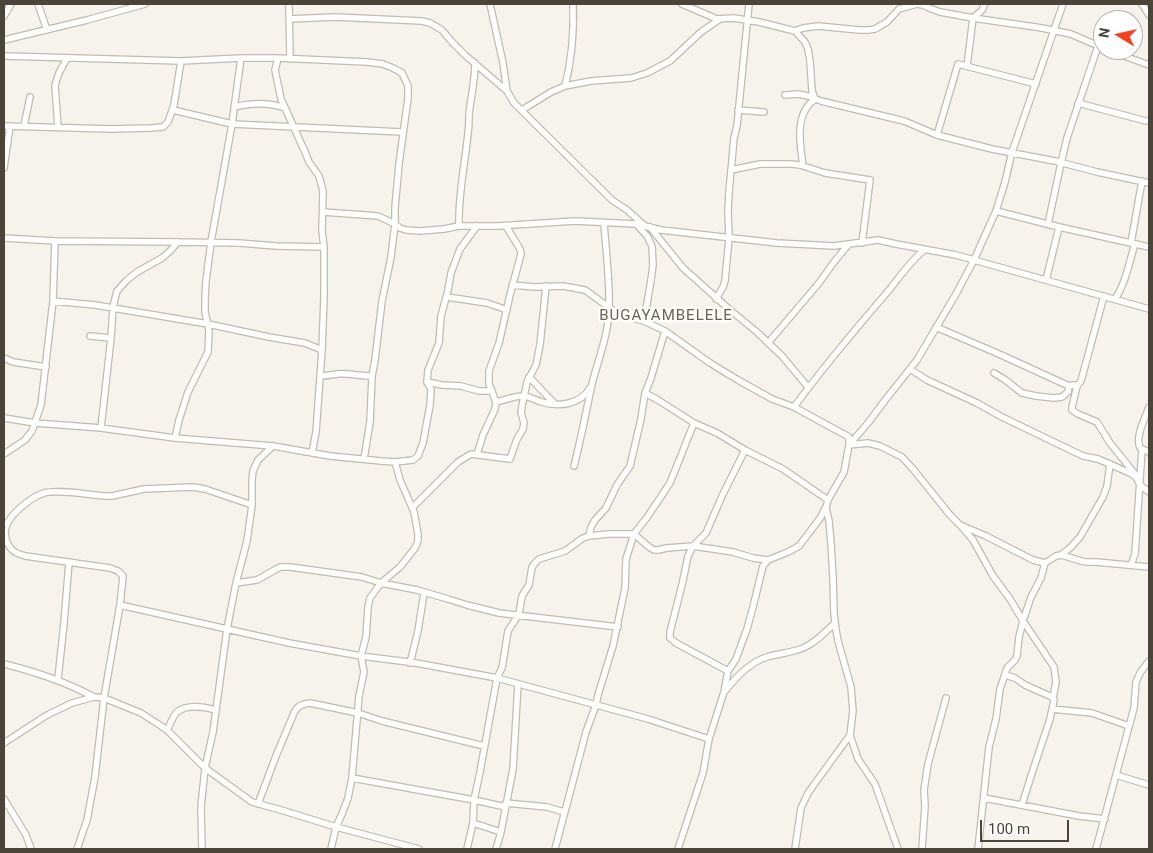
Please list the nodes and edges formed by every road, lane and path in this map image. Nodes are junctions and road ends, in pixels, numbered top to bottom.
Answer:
1 (11, 4) edge
2 (38, 4) edge
3 (145, 4) edge
4 (289, 4) edge
5 (490, 4) edge
6 (573, 4) edge
7 (682, 4) edge
8 (749, 4) edge
9 (985, 4) edge
10 (1063, 4) edge
11 (1142, 4) edge
12 (1149, 14) edge
13 (4, 16) edge
14 (973, 18) junction
15 (289, 19) junction
16 (720, 19) junction
17 (746, 20) junction
18 (46, 30) junction
19 (795, 31) junction
20 (1053, 31) junction
21 (4, 40) edge
22 (1093, 44) edge
23 (4, 56) edge
24 (67, 58) junction
25 (241, 58) junction
26 (278, 58) junction
27 (290, 59) junction
28 (1095, 60) edge
29 (1135, 60) edge
30 (181, 61) junction
31 (475, 63) junction
32 (1149, 65) edge
33 (967, 66) junction
34 (1036, 84) junction
35 (565, 86) junction
36 (507, 91) junction
37 (785, 95) dead end
38 (30, 97) dead end
39 (814, 98) junction
40 (1078, 103) junction
41 (234, 107) junction
42 (285, 108) junction
43 (172, 110) junction
44 (522, 110) junction
45 (738, 110) junction
46 (764, 112) dead end
47 (1146, 121) dead end
48 (232, 124) junction
49 (7, 126) edge
50 (24, 126) junction
51 (58, 127) junction
52 (294, 127) junction
53 (402, 132) junction
54 (938, 135) junction
55 (1012, 152) junction
56 (1061, 163) junction
57 (803, 166) junction
58 (4, 168) edge
59 (731, 170) junction
60 (1142, 181) junction
61 (1149, 183) edge
62 (996, 211) junction
63 (322, 212) junction
64 (604, 223) junction
65 (395, 224) junction
66 (636, 224) junction
67 (1048, 224) junction
68 (459, 226) junction
69 (476, 226) junction
70 (506, 226) junction
71 (647, 226) junction
72 (1059, 227) junction
73 (4, 238) edge
74 (729, 238) junction
75 (55, 241) junction
76 (178, 242) junction
77 (211, 242) junction
78 (862, 243) junction
79 (1133, 243) junction
80 (848, 245) junction
81 (324, 247) junction
82 (1149, 247) edge
83 (924, 250) junction
84 (974, 260) junction
85 (1046, 280) junction
86 (512, 285) junction
87 (546, 286) junction
88 (1104, 296) junction
89 (447, 297) junction
90 (716, 299) junction
91 (1115, 299) junction
92 (53, 301) junction
93 (113, 307) junction
94 (609, 309) junction
95 (1149, 309) edge
96 (507, 310) junction
97 (644, 321) junction
98 (208, 324) junction
99 (936, 327) junction
100 (665, 331) junction
101 (90, 336) dead end
102 (111, 338) junction
103 (768, 343) junction
104 (322, 350) junction
105 (4, 358) edge
106 (46, 367) junction
107 (910, 369) junction
108 (994, 373) dead end
109 (320, 376) junction
110 (372, 376) junction
111 (529, 377) junction
112 (427, 382) junction
113 (592, 385) junction
114 (1069, 386) junction
115 (1078, 386) junction
116 (808, 387) junction
117 (492, 391) junction
118 (645, 393) junction
119 (524, 396) junction
120 (496, 402) junction
121 (554, 403) junction
122 (794, 407) junction
123 (1149, 407) edge
124 (4, 418) edge
125 (35, 423) junction
126 (694, 423) junction
127 (101, 428) junction
128 (175, 438) junction
129 (849, 445) junction
130 (273, 446) junction
131 (746, 450) junction
132 (1142, 450) junction
133 (1149, 452) edge
134 (312, 453) junction
135 (4, 454) edge
136 (477, 454) junction
137 (364, 459) junction
138 (395, 462) junction
139 (1110, 464) junction
140 (574, 466) dead end
141 (1136, 476) junction
142 (1140, 484) junction
143 (1149, 492) edge
144 (828, 500) junction
145 (252, 505) junction
146 (412, 508) junction
147 (826, 508) junction
148 (960, 525) junction
149 (634, 534) junction
150 (589, 536) junction
151 (693, 546) junction
152 (1061, 555) junction
153 (768, 560) junction
154 (69, 562) junction
155 (1045, 563) junction
156 (1131, 565) junction
157 (1149, 567) edge
158 (236, 583) junction
159 (381, 583) junction
160 (424, 593) junction
161 (120, 605) junction
162 (519, 614) junction
163 (1023, 621) junction
164 (835, 623) junction
165 (618, 627) junction
166 (227, 629) junction
167 (361, 656) junction
168 (1149, 661) edge
169 (410, 662) junction
170 (4, 664) edge
171 (728, 670) junction
172 (1005, 676) junction
173 (497, 678) junction
174 (58, 679) junction
175 (518, 684) junction
176 (724, 692) junction
177 (94, 697) junction
178 (104, 698) junction
179 (946, 698) dead end
180 (1053, 698) junction
181 (596, 705) junction
182 (1052, 709) junction
183 (216, 710) junction
184 (358, 713) junction
185 (1129, 724) junction
186 (167, 730) junction
187 (850, 735) junction
188 (710, 738) junction
189 (4, 743) edge
190 (484, 746) junction
191 (205, 768) junction
192 (1116, 775) junction
193 (352, 778) junction
194 (1149, 785) edge
195 (984, 798) junction
196 (4, 799) edge
197 (474, 800) junction
198 (258, 804) junction
199 (506, 805) junction
200 (1022, 805) junction
201 (564, 812) junction
202 (1104, 819) junction
203 (472, 823) junction
204 (336, 827) junction
205 (501, 832) junction
206 (406, 848) edge
207 (31, 849) edge
208 (77, 849) edge
209 (202, 849) edge
210 (331, 849) edge
211 (419, 849) edge
212 (467, 849) edge
213 (496, 849) edge
214 (555, 849) edge
215 (678, 849) edge
216 (795, 849) edge
217 (898, 849) edge
218 (922, 849) edge
219 (978, 849) edge
220 (1096, 849) edge

1 - 13 street
2 - 18 street
3 - 18 street
4 - 15 street
5 - 36 street
6 - 35 street
7 - 16 street
8 - 17 street
9 - 14 street
10 - 20 street
11 - 12 street
14 - 19 street
14 - 20 street
14 - 33 street
15 - 27 street
15 - 31 street
16 - 17 street
16 - 35 street
17 - 19 street
17 - 45 street
18 - 21 street
19 - 39 street
20 - 22 street
20 - 34 street
23 - 24 street
24 - 30 street
24 - 51 street
25 - 26 street
25 - 30 street
25 - 41 street
26 - 27 street
26 - 42 street
27 - 53 street
28 - 40 street
29 - 32 street
30 - 43 street
31 - 36 street
31 - 68 street
33 - 34 street
33 - 54 street
34 - 55 street
35 - 44 street
36 - 44 street
37 - 39 street
38 - 50 street
39 - 54 street
39 - 57 street
40 - 47 street
40 - 56 street
41 - 42 street
41 - 48 street
42 - 52 street
43 - 48 street
43 - 51 street
44 - 71 street
45 - 46 street
45 - 59 street
48 - 52 street
48 - 77 street
49 - 50 street
49 - 58 street
50 - 51 street
52 - 53 street
52 - 63 street
53 - 65 street
54 - 55 street
55 - 56 street
55 - 62 street
56 - 60 street
56 - 67 street
57 - 59 street
57 - 78 street
59 - 74 street
60 - 61 street
60 - 79 street
62 - 67 street
62 - 84 street
63 - 65 street
63 - 81 street
64 - 66 street
64 - 70 street
64 - 94 street
65 - 68 street
65 - 110 street
66 - 71 street
66 - 97 street
67 - 72 street
68 - 69 street
69 - 70 street
69 - 89 street
70 - 86 street
71 - 74 street
71 - 90 street
72 - 79 street
72 - 85 street
73 - 75 street
74 - 80 street
74 - 90 street
75 - 76 street
75 - 92 street
76 - 77 street
76 - 93 street
77 - 81 street
77 - 98 street
78 - 80 street
78 - 83 street
79 - 82 street
79 - 91 street
80 - 103 street
81 - 104 street
83 - 84 street
83 - 116 street
84 - 85 street
84 - 99 street
85 - 88 street
86 - 87 street
86 - 96 street
87 - 94 street
87 - 111 street
88 - 91 street
88 - 115 street
89 - 96 street
89 - 112 street
90 - 103 street
91 - 95 street
92 - 93 street
92 - 106 street
93 - 98 street
93 - 102 street
94 - 97 street
94 - 113 street
96 - 117 street
97 - 100 street
98 - 104 street
98 - 128 street
99 - 107 street
99 - 114 street
100 - 118 street
100 - 122 street
101 - 102 street
102 - 127 street
103 - 116 street
104 - 109 street
105 - 106 street
106 - 125 street
107 - 129 street
107 - 139 street
108 - 114 street
109 - 110 street
109 - 134 street
110 - 137 street
111 - 119 street
111 - 121 street
112 - 117 street
112 - 138 street
113 - 121 street
113 - 140 street
114 - 115 street
115 - 141 street
116 - 122 street
117 - 120 street
118 - 126 street
118 - 150 street
119 - 120 street
119 - 121 street
119 - 136 street
120 - 136 street
122 - 129 street
123 - 132 street
124 - 125 street
125 - 127 street
125 - 135 street
126 - 131 street
126 - 149 street
127 - 128 street
128 - 130 street
129 - 144 street
129 - 148 street
130 - 134 street
130 - 145 street
131 - 144 street
131 - 151 street
132 - 133 street
132 - 142 street
134 - 137 street
136 - 146 street
137 - 138 street
138 - 146 street
139 - 141 street
139 - 152 street
141 - 142 street
142 - 143 street
142 - 156 street
144 - 147 street
145 - 154 street
145 - 158 street
146 - 159 street
147 - 153 street
147 - 164 street
148 - 155 street
148 - 163 street
149 - 150 street
149 - 151 street
149 - 165 street
150 - 162 street
151 - 153 street
151 - 171 street
152 - 155 street
152 - 156 street
153 - 171 street
154 - 161 street
154 - 174 street
155 - 163 street
156 - 157 street
158 - 159 street
158 - 166 street
159 - 160 street
159 - 167 street
160 - 162 street
160 - 169 street
161 - 166 street
161 - 178 street
162 - 165 street
162 - 173 street
163 - 172 street
163 - 180 street
164 - 176 street
164 - 187 street
165 - 181 street
166 - 167 street
166 - 183 street
167 - 169 street
167 - 184 street
168 - 185 street
169 - 173 street
170 - 174 street
171 - 176 street
172 - 180 street
172 - 195 street
173 - 175 street
173 - 190 street
174 - 177 street
175 - 181 street
175 - 199 street
176 - 188 street
177 - 178 street
177 - 189 street
178 - 186 street
178 - 208 street
179 - 218 street
180 - 182 street
181 - 188 street
181 - 201 street
182 - 185 street
182 - 200 street
183 - 186 street
183 - 191 street
184 - 190 street
184 - 193 street
184 - 198 street
185 - 192 street
186 - 191 street
187 - 216 street
187 - 217 street
188 - 215 street
190 - 197 street
191 - 198 street
191 - 209 street
192 - 194 street
192 - 202 street
193 - 197 street
193 - 204 street
195 - 200 street
195 - 219 street
196 - 207 street
197 - 199 street
197 - 203 street
198 - 204 street
199 - 201 street
199 - 205 street
200 - 202 street
201 - 214 street
202 - 220 street
203 - 205 street
203 - 212 street
204 - 206 street
204 - 210 street
205 - 213 street
206 - 211 street

